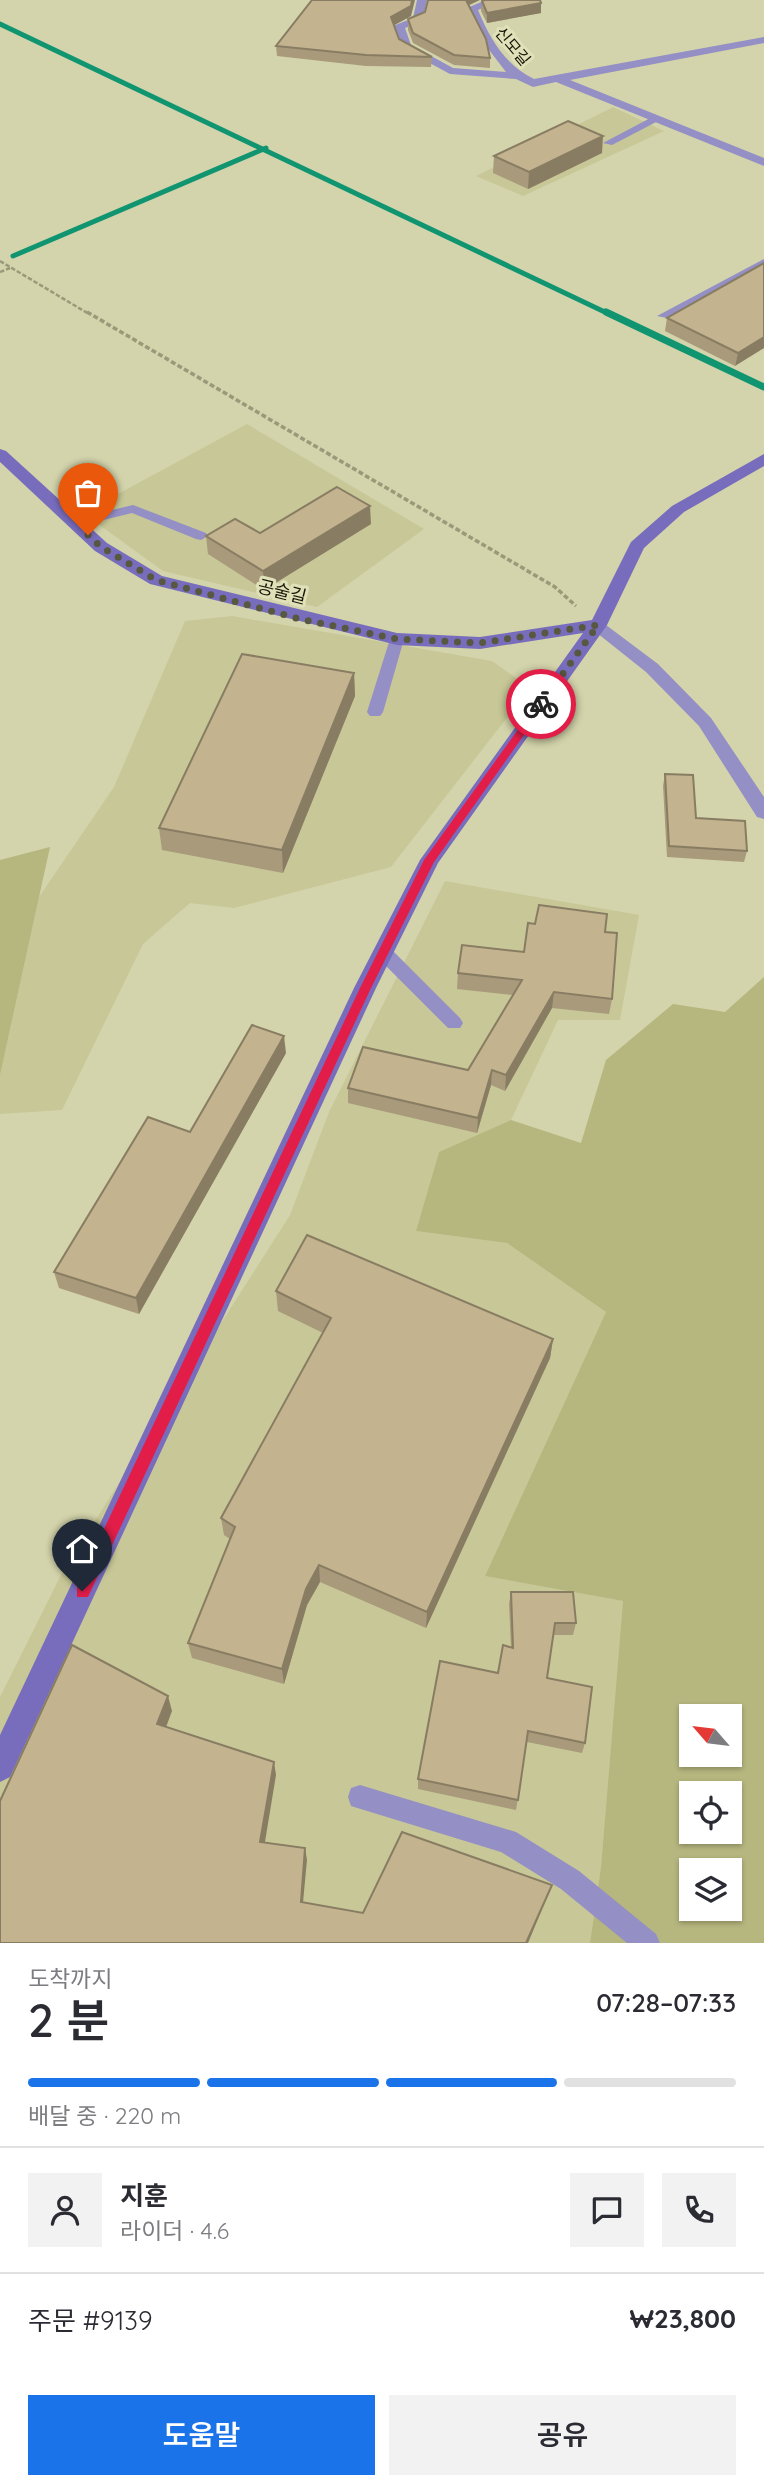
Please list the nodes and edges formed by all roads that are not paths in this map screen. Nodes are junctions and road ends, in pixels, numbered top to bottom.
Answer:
1 (422, 0) edge
2 (497, 0) edge
3 (764, 40) edge
4 (514, 76) junction
5 (558, 78) junction
6 (656, 118) junction
7 (608, 143) dead end
8 (764, 162) edge
9 (764, 262) edge
10 (663, 316) dead end
11 (0, 454) edge
12 (764, 459) edge
13 (75, 523) junction
14 (201, 536) dead end
15 (598, 625) junction
16 (397, 639) junction
17 (375, 712) dead end
18 (764, 812) edge
19 (383, 953) junction
20 (453, 1023) dead end
21 (0, 1768) edge
22 (360, 1797) dead end
23 (647, 1943) edge

1 - 4 street
2 - 4 street, 신모길
3 - 5 street
4 - 5 street, 신모길
5 - 6 street
6 - 7 lane
6 - 8 street
9 - 10 lane
11 - 13 street, 공술길
12 - 15 street
13 - 14 lane
13 - 16 street, 공술길
15 - 16 street, 공술길
15 - 18 street
15 - 19 street
16 - 17 lane
19 - 20 lane
19 - 21 street
22 - 23 lane

